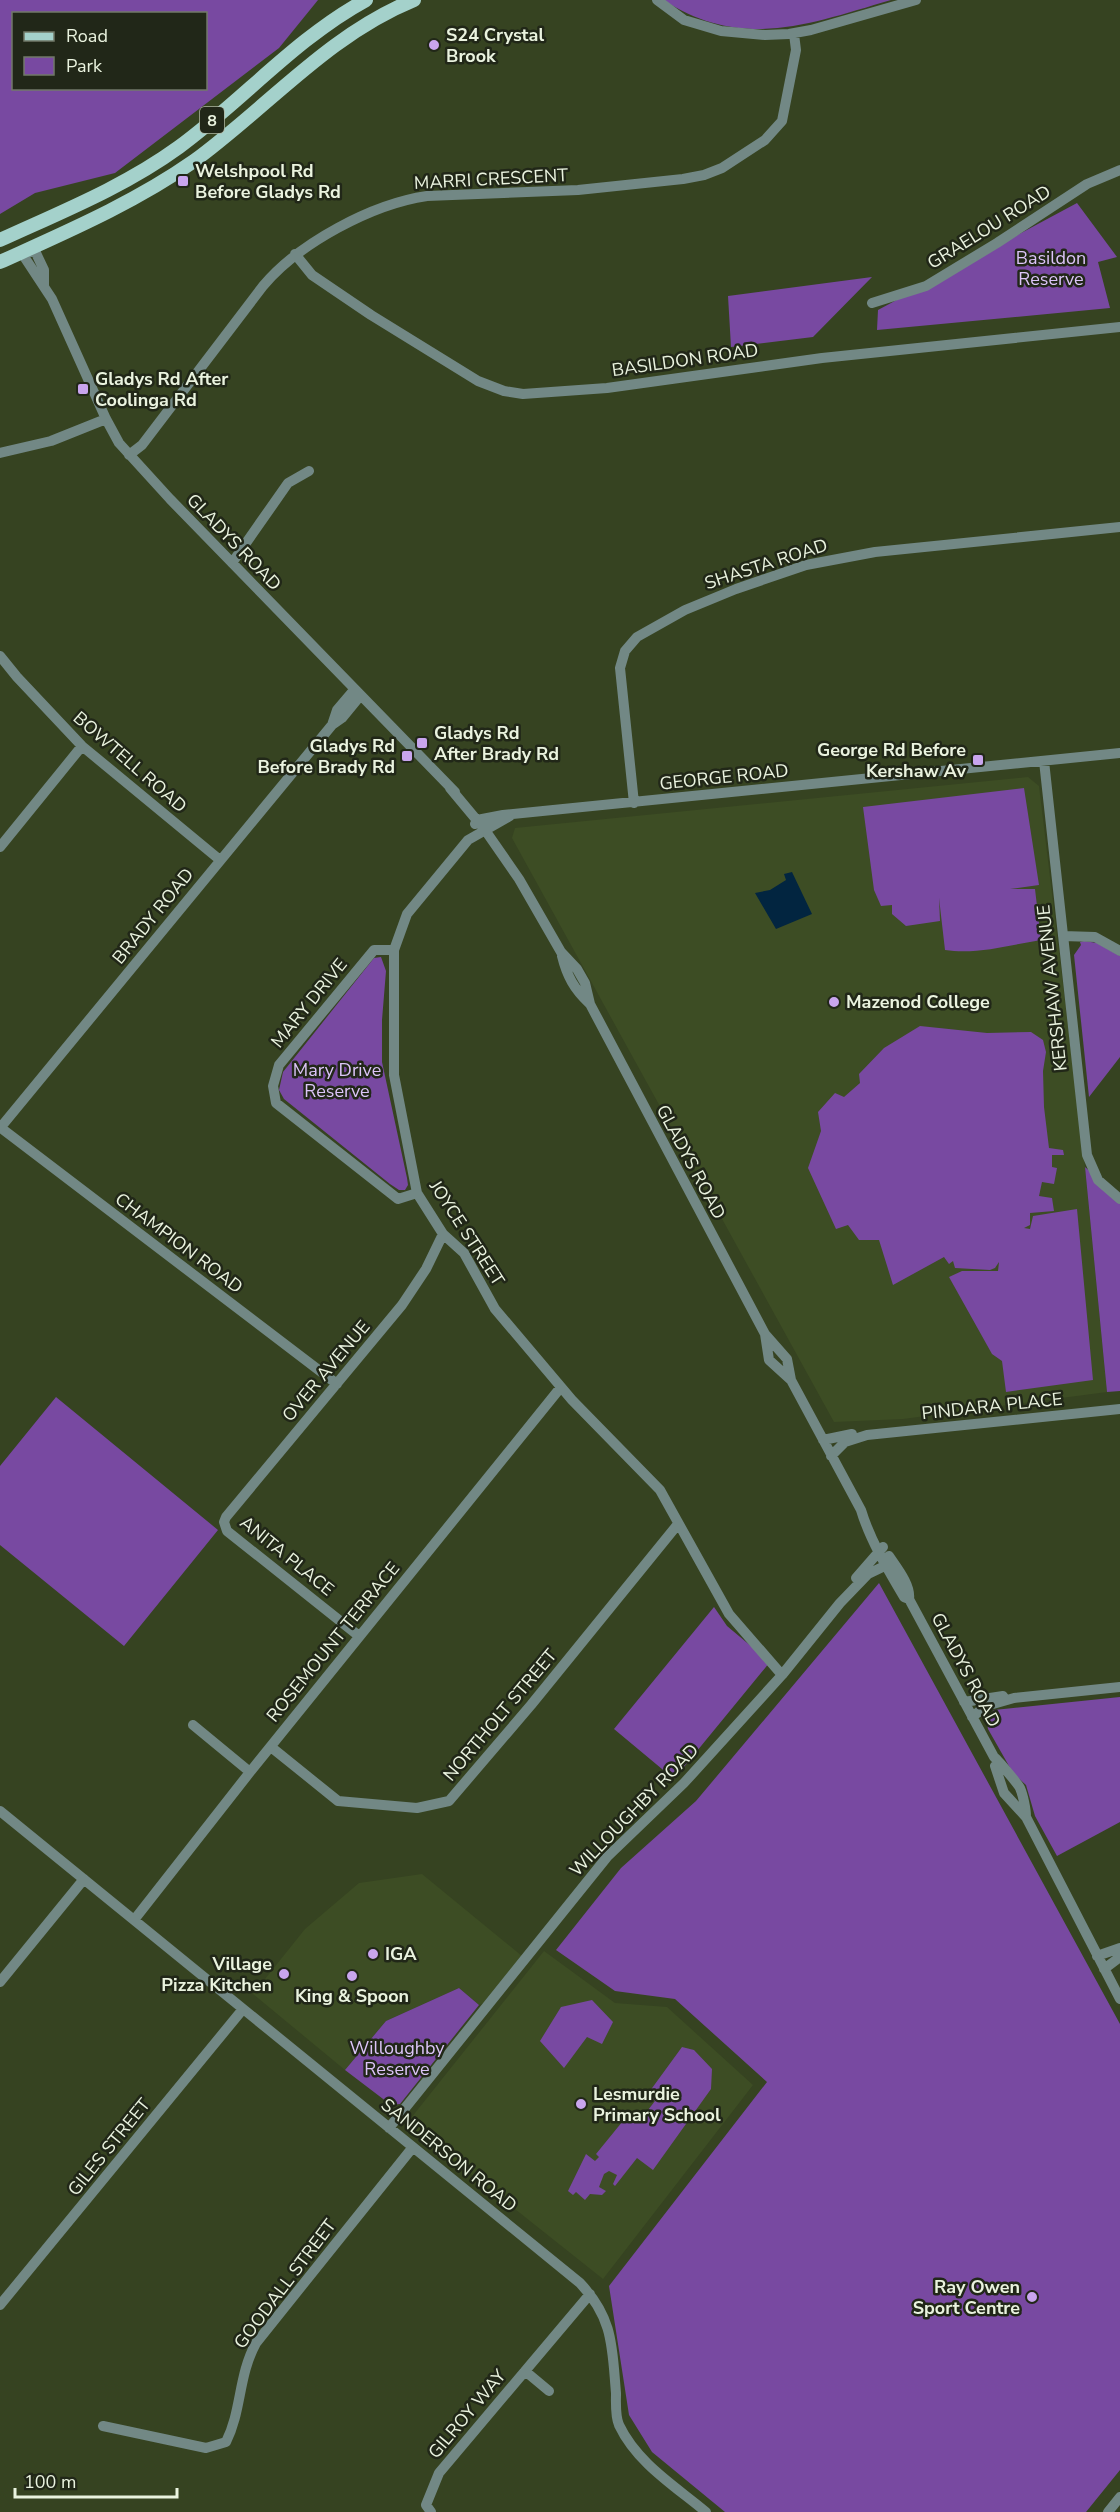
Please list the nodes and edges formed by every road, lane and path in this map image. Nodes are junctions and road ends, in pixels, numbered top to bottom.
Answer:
1 (366, 0) edge
2 (414, 0) edge
3 (916, 0) edge
4 (658, 1) edge
5 (358, 29) junction
6 (794, 33) junction
7 (272, 70) junction
8 (1120, 170) edge
9 (44, 220) junction
10 (0, 240) edge
11 (0, 249) edge
12 (26, 250) junction
13 (295, 254) junction
14 (0, 262) edge
15 (872, 303) dead end
16 (1120, 327) edge
17 (106, 419) junction
18 (0, 453) edge
19 (129, 455) junction
20 (309, 471) dead end
21 (1120, 527) edge
22 (232, 563) junction
23 (0, 656) edge
24 (357, 693) junction
25 (82, 746) junction
26 (1120, 753) edge
27 (1044, 761) junction
28 (634, 803) junction
29 (485, 824) junction
30 (0, 847) edge
31 (220, 860) junction
32 (1063, 936) junction
33 (394, 950) junction
34 (1120, 951) edge
35 (0, 1128) edge
36 (417, 1193) junction
37 (1120, 1199) edge
38 (443, 1234) junction
39 (337, 1384) junction
40 (561, 1387) junction
41 (1120, 1409) edge
42 (867, 1435) junction
43 (823, 1440) junction
44 (831, 1456) junction
45 (224, 1522) joint
46 (678, 1524) junction
47 (881, 1548) junction
48 (890, 1563) junction
49 (840, 1603) junction
50 (359, 1636) junction
51 (782, 1675) junction
52 (1120, 1687) edge
53 (1014, 1698) junction
54 (964, 1702) junction
55 (972, 1718) junction
56 (193, 1725) dead end
57 (271, 1746) junction
58 (994, 1757) junction
59 (250, 1772) junction
60 (0, 1811) edge
61 (1026, 1817) junction
62 (84, 1879) junction
63 (134, 1920) junction
64 (1120, 1948) edge
65 (1100, 1954) junction
66 (1120, 1957) edge
67 (1107, 1967) junction
68 (0, 1982) edge
69 (1120, 1984) edge
70 (1120, 1999) edge
71 (243, 2009) junction
72 (389, 2128) junction
73 (413, 2147) junction
74 (590, 2294) junction
75 (0, 2306) edge
76 (525, 2371) junction
77 (549, 2391) dead end
78 (104, 2426) dead end
79 (1120, 2497) edge
80 (430, 2512) edge
81 (706, 2512) edge
82 (1108, 2512) edge

1 - 7 main road, 8
2 - 5 main road, 8
3 - 6 street
4 - 6 street
5 - 7 main road
5 - 12 main road, 8
6 - 13 street, MARRI CRESCENT
7 - 9 main road, 8
8 - 15 street, GRAELOU ROAD
9 - 10 main road, 8
9 - 12 main road
11 - 12 main road
12 - 14 main road, 8
12 - 17 street, GLADYS ROAD
13 - 16 street, BASILDON ROAD
13 - 19 street, MARRI CRESCENT
17 - 18 street
17 - 19 street, GLADYS ROAD
19 - 22 street, GLADYS ROAD
20 - 22 street
21 - 28 street, SHASTA ROAD
22 - 24 street, GLADYS ROAD
23 - 25 street, BOWTELL ROAD
24 - 29 street, GLADYS ROAD
24 - 31 street, BRADY ROAD
25 - 30 street
25 - 31 street, BOWTELL ROAD
26 - 27 street, GEORGE ROAD
27 - 28 street, GEORGE ROAD
27 - 32 street, KERSHAW AVENUE
28 - 29 street, GEORGE ROAD
29 - 33 street, JOYCE STREET
29 - 43 street, GLADYS ROAD
31 - 35 street, BRADY ROAD
32 - 34 street
32 - 37 street, KERSHAW AVENUE
33 - 36 street, JOYCE STREET
33 - 36 street, MARY DRIVE
35 - 39 street, CHAMPION ROAD
36 - 38 street, JOYCE STREET
38 - 39 street, OVER AVENUE
38 - 40 street, JOYCE STREET
39 - 45 street, OVER AVENUE
40 - 46 street, JOYCE STREET
40 - 50 street, ROSEMOUNT TERRACE
41 - 42 street, PINDARA PLACE
42 - 43 street, PINDARA PLACE
42 - 44 street, PINDARA PLACE
43 - 44 street, GLADYS ROAD
44 - 47 street, GLADYS ROAD
45 - 50 street, ANITA PLACE
46 - 51 street, JOYCE STREET
46 - 57 street, NORTHOLT STREET
47 - 48 street, GLADYS ROAD
47 - 49 street, WILLOUGHBY ROAD
48 - 49 street, WILLOUGHBY ROAD
48 - 54 street, GLADYS ROAD
49 - 51 street, WILLOUGHBY ROAD
50 - 57 street, ROSEMOUNT TERRACE
51 - 72 street, WILLOUGHBY ROAD
52 - 53 street
53 - 54 street
53 - 55 street
54 - 55 street, GLADYS ROAD
55 - 58 street, GLADYS ROAD
56 - 59 street
57 - 59 street, ROSEMOUNT TERRACE
58 - 61 street, GLADYS ROAD
58 - 61 street, GLADYS ROAD
59 - 63 street, ROSEMOUNT TERRACE
60 - 62 street, SANDERSON ROAD
61 - 65 street, GLADYS ROAD
62 - 63 street, SANDERSON ROAD
62 - 68 street
63 - 71 street, SANDERSON ROAD
64 - 65 street
65 - 67 street, GLADYS ROAD
66 - 67 street
67 - 69 street, GLADYS ROAD
67 - 70 street, GLADYS ROAD
71 - 72 street, SANDERSON ROAD
71 - 75 street, GILES STREET
72 - 73 street, SANDERSON ROAD
73 - 74 street, SANDERSON ROAD
73 - 78 street, GOODALL STREET
74 - 76 street, GILROY WAY
74 - 81 street, SANDERSON ROAD
76 - 77 street, GILROY WAY
76 - 80 street, GILROY WAY
79 - 82 street

